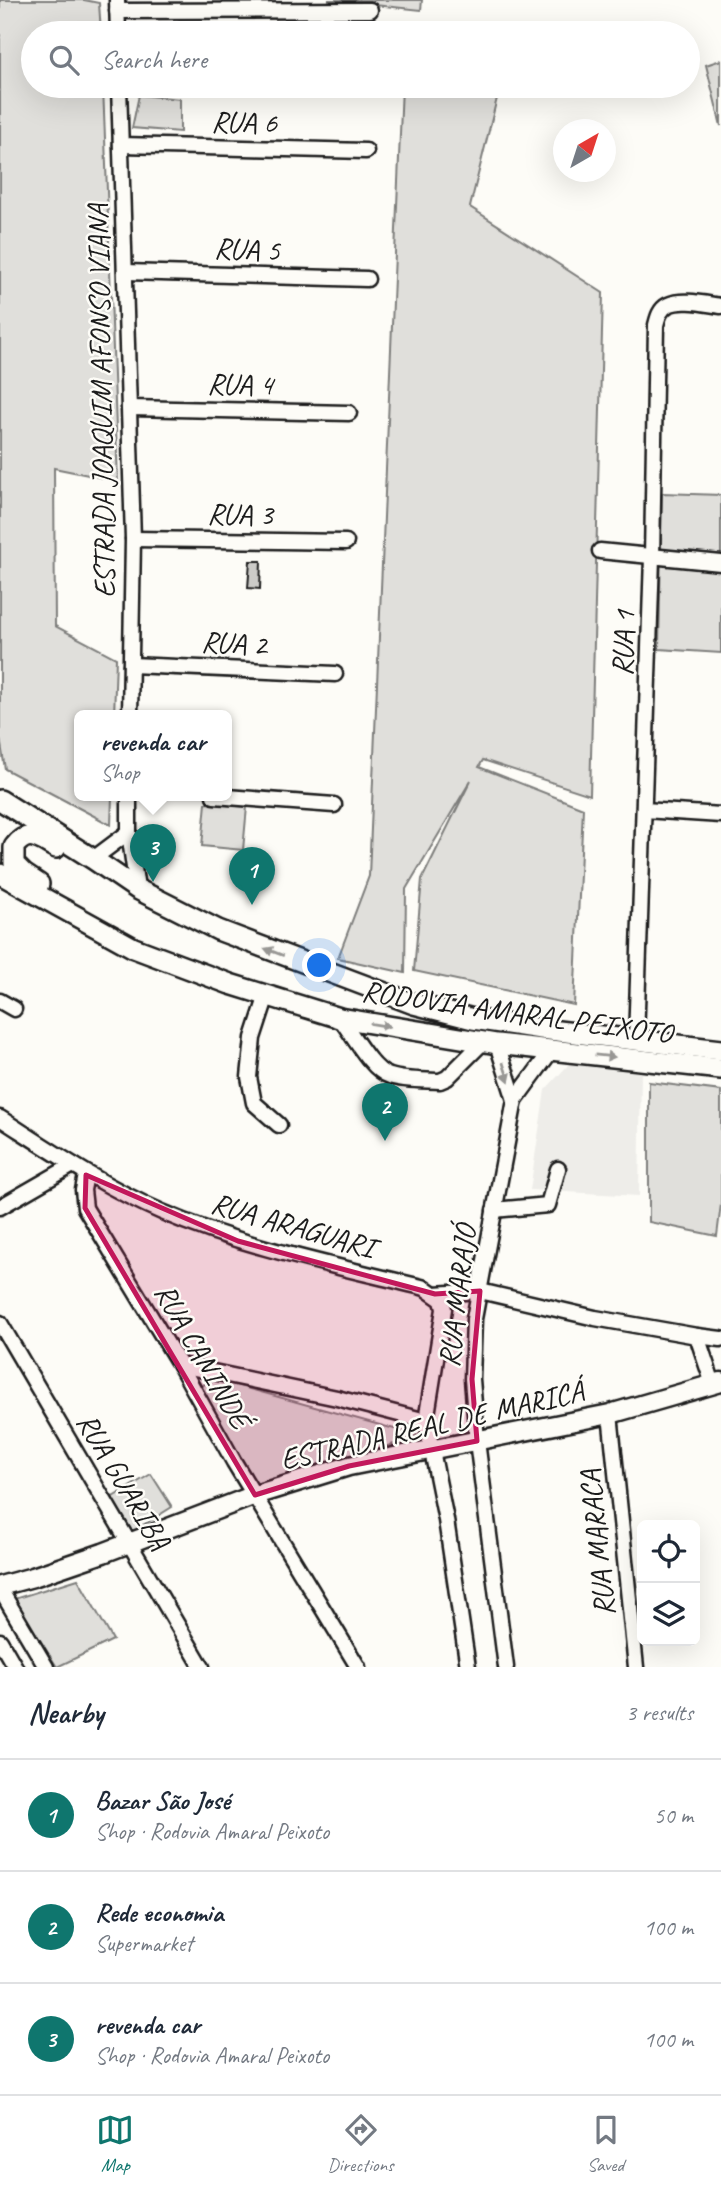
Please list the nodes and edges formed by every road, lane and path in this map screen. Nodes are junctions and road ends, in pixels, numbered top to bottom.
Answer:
1 (117, 5) edge
2 (370, 10) dead end
3 (119, 98) edge
4 (121, 145) junction
5 (366, 151) dead end
6 (125, 272) junction
7 (366, 279) dead end
8 (721, 306) edge
9 (130, 408) junction
10 (349, 413) dead end
11 (133, 539) junction
12 (346, 542) dead end
13 (600, 551) dead end
14 (652, 556) junction
15 (721, 563) edge
16 (131, 665) junction
17 (335, 674) dead end
18 (130, 710) edge
19 (232, 797) edge
20 (0, 800) edge
21 (129, 801) edge
22 (334, 805) dead end
23 (644, 810) junction
24 (721, 815) edge
25 (129, 832) junction
26 (93, 859) junction
27 (0, 874) edge
28 (137, 889) junction
29 (218, 930) junction
30 (260, 993) junction
31 (0, 1000) edge
32 (14, 1009) dead end
33 (340, 1018) junction
34 (636, 1040) junction
35 (490, 1043) junction
36 (721, 1050) edge
37 (551, 1051) junction
38 (721, 1069) edge
39 (515, 1100) junction
40 (0, 1118) edge
41 (279, 1125) dead end
42 (73, 1165) junction
43 (558, 1169) dead end
44 (86, 1175) junction
45 (0, 1207) edge
46 (494, 1210) junction
47 (480, 1291) junction
48 (435, 1294) junction
49 (0, 1323) edge
50 (697, 1336) junction
51 (721, 1339) edge
52 (180, 1366) junction
53 (717, 1383) edge
54 (610, 1414) junction
55 (426, 1421) junction
56 (478, 1441) junction
57 (432, 1450) junction
58 (255, 1495) junction
59 (130, 1542) junction
60 (0, 1587) edge
61 (0, 1641) edge
62 (15, 1667) edge
63 (46, 1667) edge
64 (202, 1667) edge
65 (358, 1667) edge
66 (468, 1667) edge
67 (506, 1667) edge
68 (636, 1667) edge

1 - 2 street
3 - 4 street, ESTRADA JOAQUIM AFONSO VIANA
4 - 5 street, RUA 6
4 - 6 street, ESTRADA JOAQUIM AFONSO VIANA
6 - 7 street, RUA 5
6 - 9 street, ESTRADA JOAQUIM AFONSO VIANA
8 - 14 street, RUA 1
9 - 10 street, RUA 4
9 - 11 street, ESTRADA JOAQUIM AFONSO VIANA
11 - 12 street, RUA 3
11 - 16 street, ESTRADA JOAQUIM AFONSO VIANA
13 - 14 street
14 - 15 street
14 - 23 street, RUA 1
16 - 17 street, RUA 2
16 - 18 street, ESTRADA JOAQUIM AFONSO VIANA
19 - 22 street
20 - 26 highway, RODOVIA AMARAL PEIXOTO
21 - 25 street
23 - 24 street
23 - 34 street, RUA 1
25 - 26 street
25 - 28 street
26 - 28 highway, RODOVIA AMARAL PEIXOTO
27 - 30 highway, RODOVIA AMARAL PEIXOTO
28 - 29 highway, RODOVIA AMARAL PEIXOTO
29 - 30 highway
34 -> 29 highway, RODOVIA AMARAL PEIXOTO
30 - 33 highway, RODOVIA AMARAL PEIXOTO
30 - 41 street
31 - 32 street
33 -> 35 highway, RODOVIA AMARAL PEIXOTO
33 - 35 street
34 - 36 highway, RODOVIA AMARAL PEIXOTO
35 - 37 highway, RODOVIA AMARAL PEIXOTO
35 -> 39 street, RUA MARAJÓ
37 -> 38 highway, RODOVIA AMARAL PEIXOTO
37 - 39 street, RUA MARAJÓ
39 - 46 street, RUA MARAJÓ
40 - 42 street, RUA ARAGUARI
42 - 44 street, RUA ARAGUARI
42 - 45 street
43 - 46 street
44 - 48 street, RUA ARAGUARI
44 - 52 street, RUA CANINDÉ
46 - 47 street, RUA MARAJÓ
47 - 48 street
47 - 50 street
47 - 56 street, RUA MARAJÓ
48 - 55 street
49 - 59 street, RUA GUARIBA
50 - 51 street
50 - 53 street
52 - 55 street
52 - 58 street, RUA CANINDÉ
53 - 54 main road, ESTRADA REAL DE MARICÁ
54 - 56 main road, ESTRADA REAL DE MARICÁ
54 - 68 street, RUA MARACA
55 - 57 street
56 - 57 main road, ESTRADA REAL DE MARICÁ
56 - 67 street, RUA MARAJÓ
57 - 58 main road, ESTRADA REAL DE MARICÁ
57 - 66 street
58 - 59 main road, ESTRADA REAL DE MARICÁ
58 - 65 street, RUA CANINDÉ
59 - 60 main road, ESTRADA REAL DE MARICÁ
59 - 64 street, RUA GUARIBA
60 - 63 street
61 - 62 street

